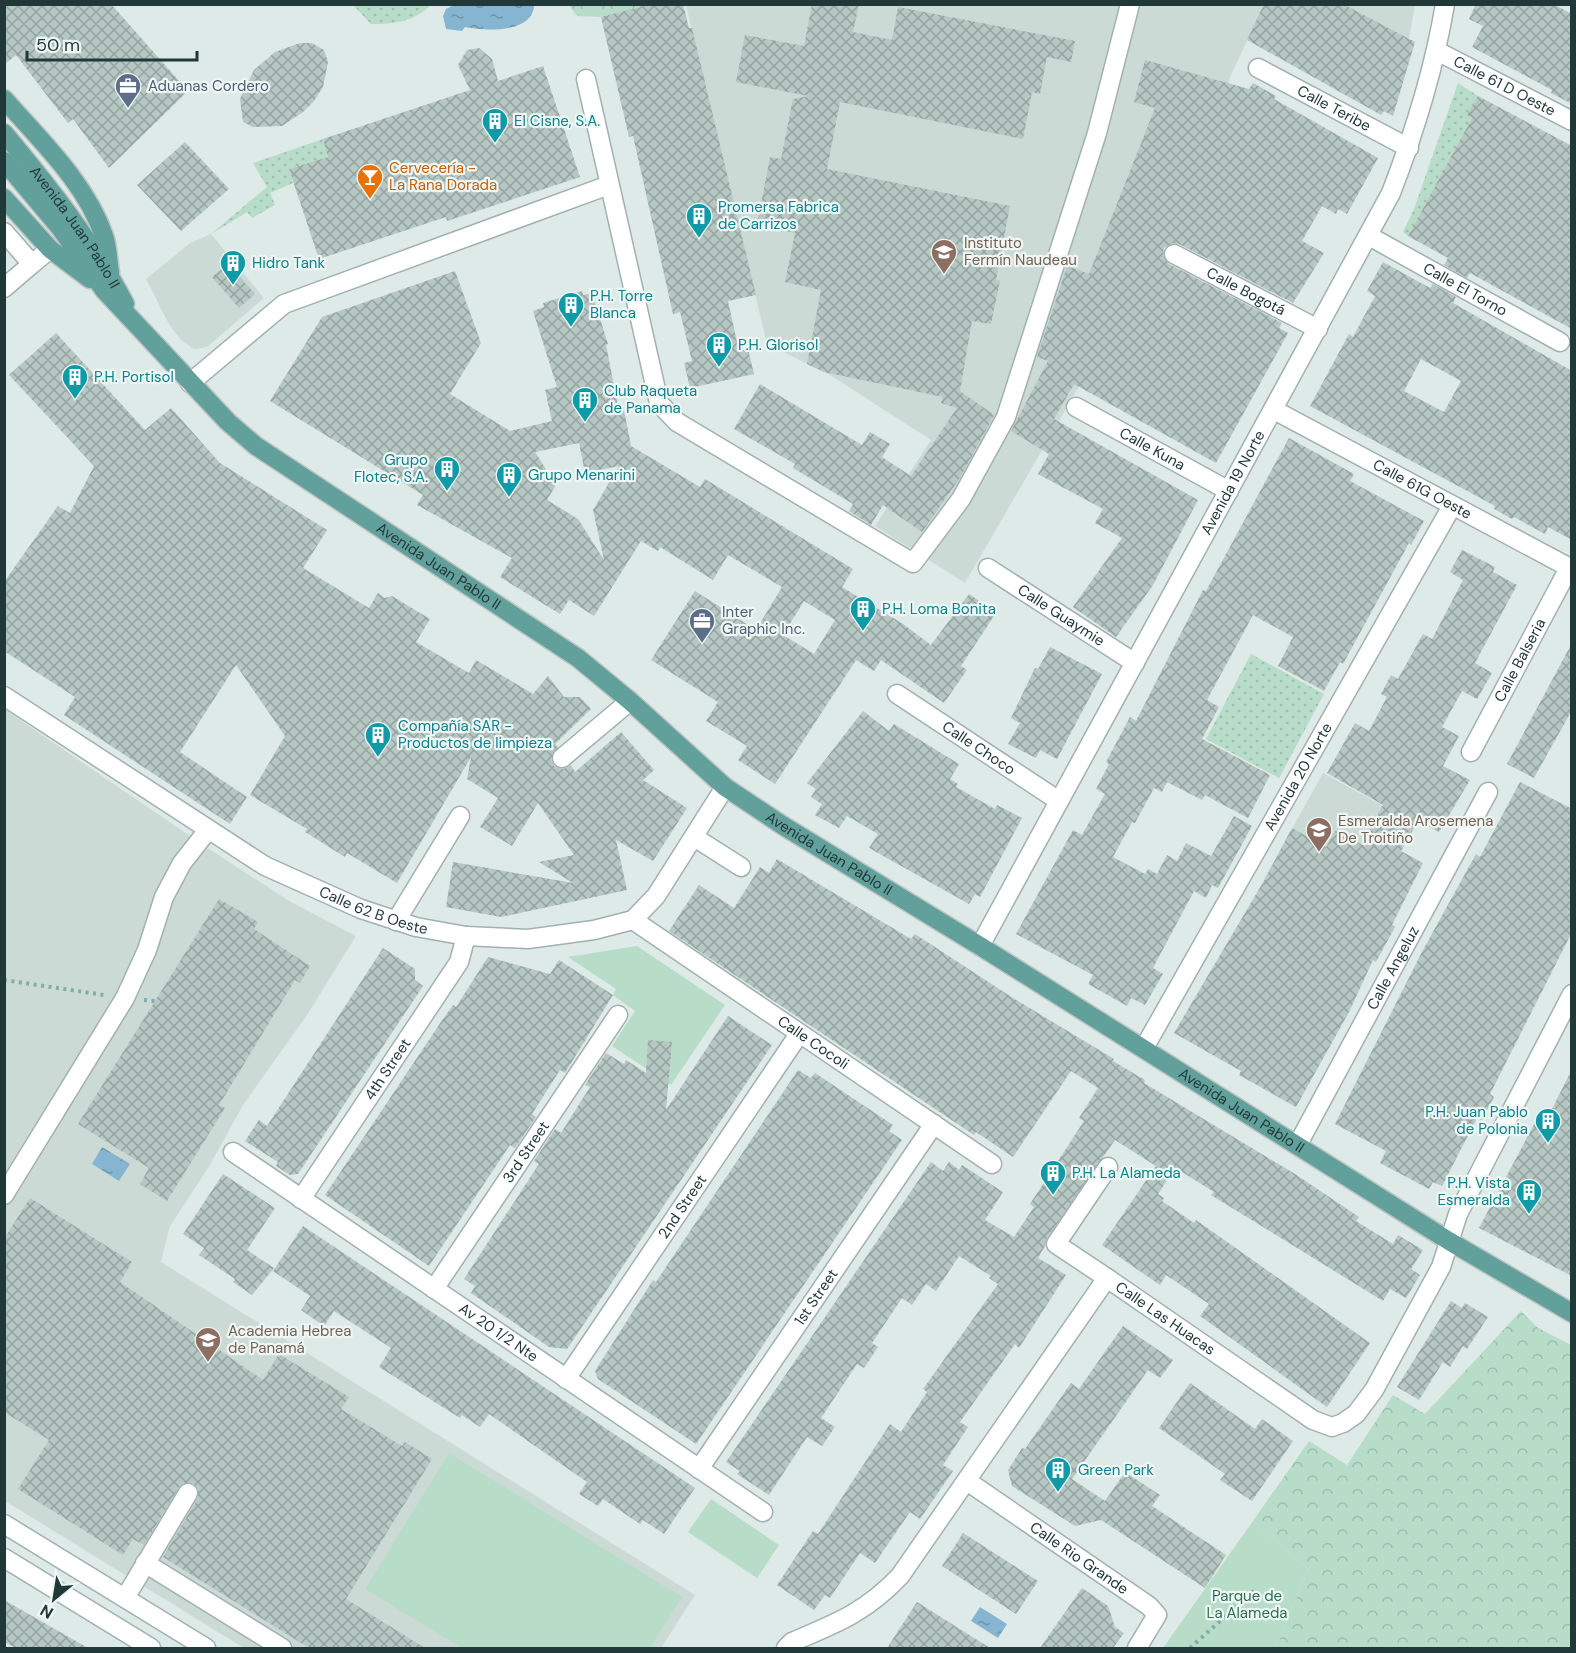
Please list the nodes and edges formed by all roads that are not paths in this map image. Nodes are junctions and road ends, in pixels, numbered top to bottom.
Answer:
1 (1130, 4) edge
2 (1445, 4) edge
3 (1437, 51) junction
4 (1258, 68) dead end
5 (586, 79) dead end
6 (4, 99) edge
7 (1572, 121) edge
8 (4, 133) edge
9 (1408, 148) junction
10 (4, 161) edge
11 (609, 185) junction
12 (4, 198) edge
13 (4, 232) edge
14 (1369, 236) junction
15 (50, 249) junction
16 (1174, 254) dead end
17 (32, 264) junction
18 (107, 283) junction
19 (4, 288) edge
20 (1318, 329) junction
21 (1560, 342) dead end
22 (190, 383) junction
23 (1076, 407) dead end
24 (1274, 410) junction
25 (1229, 491) junction
26 (1452, 506) junction
27 (988, 568) dead end
28 (1570, 569) edge
29 (1135, 663) junction
30 (897, 694) dead end
31 (4, 696) edge
32 (630, 701) junction
33 (1471, 752) dead end
34 (562, 758) dead end
35 (725, 787) junction
36 (1488, 792) dead end
37 (1059, 801) junction
38 (460, 816) dead end
39 (208, 830) junction
40 (694, 837) junction
41 (741, 867) dead end
42 (633, 920) junction
43 (396, 921) junction
44 (466, 936) junction
45 (980, 946) junction
46 (1572, 994) edge
47 (618, 1016) dead end
48 (798, 1034) junction
49 (1144, 1048) junction
50 (934, 1124) junction
51 (1298, 1144) junction
52 (233, 1152) dead end
53 (992, 1164) dead end
54 (1108, 1167) dead end
55 (4, 1195) edge
56 (301, 1199) junction
57 (1449, 1241) junction
58 (1107, 1278) junction
59 (434, 1289) junction
60 (1572, 1313) edge
61 (566, 1379) junction
62 (699, 1469) junction
63 (968, 1481) junction
64 (188, 1493) dead end
65 (763, 1512) dead end
66 (4, 1524) edge
67 (4, 1558) edge
68 (145, 1563) junction
69 (124, 1598) junction
70 (151, 1648) edge
71 (206, 1648) edge
72 (282, 1648) edge
73 (786, 1648) edge
74 (1137, 1648) edge

1 - 11 street
2 - 3 street, Avenida 19 Norte
3 - 7 street, Calle 61 D Oeste
3 - 9 street, Avenida 19 Norte
4 - 9 street, Calle Teribe
5 - 11 street
6 - 18 main road
8 - 18 main road, Avenida Juan Pablo II
9 - 14 street, Avenida 19 Norte
10 - 18 main road, Avenida Juan Pablo II
11 - 22 street
12 - 15 main road
13 - 17 street
14 - 20 street, Avenida 19 Norte
14 - 21 street, Calle El Torno
15 - 17 street
15 - 18 main road
16 - 20 street, Calle Bogotá
17 - 19 street
18 - 22 main road, Avenida Juan Pablo II
20 - 24 street, Avenida 19 Norte
22 - 32 main road, Avenida Juan Pablo II
23 - 25 street, Calle Kuna
24 - 25 street, Avenida 19 Norte
24 - 26 street, Calle 61G Oeste
25 - 29 street, Avenida 19 Norte
26 - 28 street, Calle 61G Oeste
26 - 49 street, Avenida 20 Norte
27 - 29 street, Calle Guaymie
28 - 33 street, Calle Balseria
29 - 37 street, Avenida 19 Norte
30 - 37 street, Calle Choco
31 - 39 street, Calle 62 B Oeste
32 - 34 street
32 - 35 main road, Avenida Juan Pablo II
35 - 40 street
35 - 45 main road, Avenida Juan Pablo II
36 - 51 street, Calle Angeluz
37 - 45 street, Avenida 19 Norte
38 - 43 street
39 - 43 street, Calle 62 B Oeste
39 - 55 street
40 - 41 street
40 - 42 street
42 - 44 street, Calle 62 B Oeste
42 - 48 street, Calle Cocoli
43 - 44 street, Calle 62 B Oeste
44 - 56 street, 4th Street
45 - 49 main road, Avenida Juan Pablo II
46 - 57 street, Calle Las Huacas
47 - 59 street, 3rd Street
48 - 50 street, Calle Cocoli
48 - 61 street, 2nd Street
49 - 51 main road, Avenida Juan Pablo II
50 - 53 street, Calle Cocoli
50 - 62 street, 1st Street
51 - 57 main road, Avenida Juan Pablo II
52 - 56 street, Av 20 1/2 Nte
54 - 58 street
56 - 59 street, Av 20 1/2 Nte
57 - 58 street, Calle Las Huacas
57 - 60 main road, Avenida Juan Pablo II
58 - 63 street, Calle Las Huacas
59 - 61 street, Av 20 1/2 Nte
61 - 62 street, Av 20 1/2 Nte
62 - 65 street, Av 20 1/2 Nte
63 - 73 street, Calle Las Huacas
63 - 74 street, Calle Rio Grande
64 - 68 street
66 - 69 street
67 - 70 street
68 - 69 street
68 - 72 street
69 - 71 street

